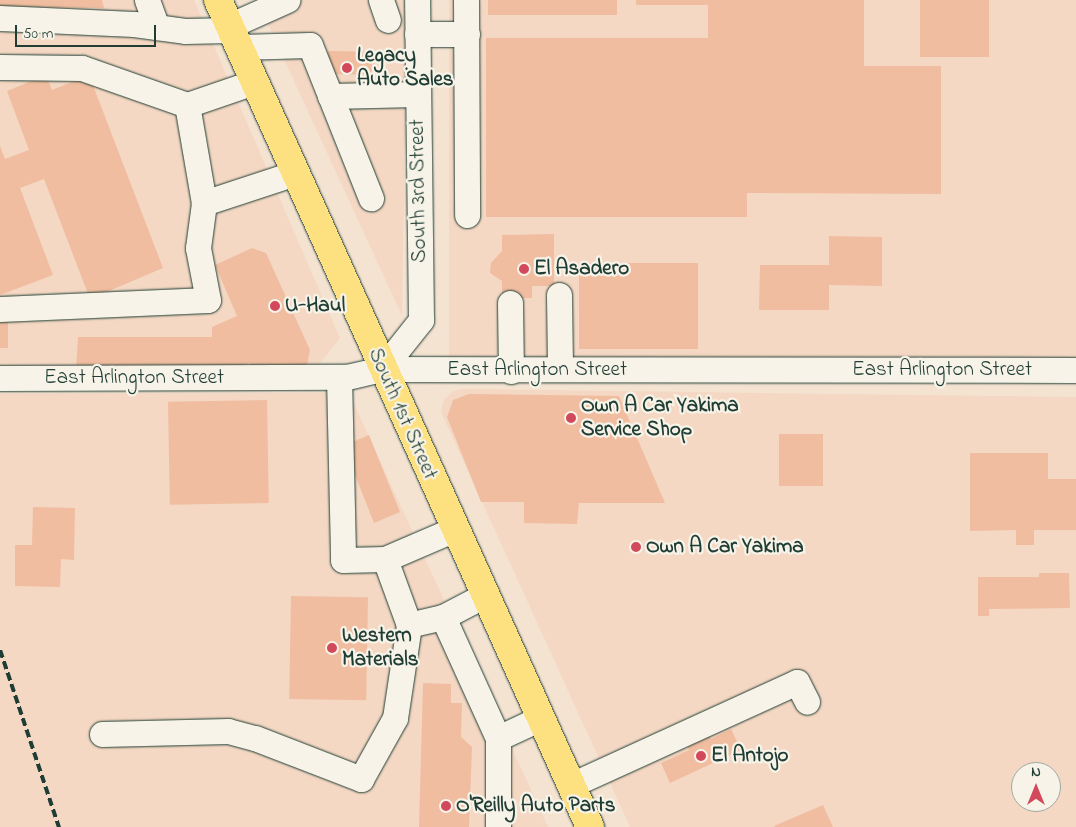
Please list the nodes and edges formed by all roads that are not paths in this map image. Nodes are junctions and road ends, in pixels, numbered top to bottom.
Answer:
1 (147, 0) edge
2 (218, 0) edge
3 (287, 0) edge
4 (416, 0) edge
5 (466, 0) edge
6 (0, 18) edge
7 (157, 27) junction
8 (233, 34) junction
9 (417, 34) junction
10 (466, 34) junction
11 (0, 68) edge
12 (254, 82) junction
13 (418, 94) junction
14 (330, 96) junction
15 (186, 105) junction
16 (295, 173) junction
17 (371, 198) dead end
18 (204, 203) junction
19 (467, 215) dead end
20 (559, 295) dead end
21 (510, 303) dead end
22 (0, 309) edge
23 (382, 369) junction
24 (560, 369) junction
25 (1076, 370) edge
26 (511, 371) junction
27 (0, 378) edge
28 (339, 378) junction
29 (455, 529) junction
30 (385, 559) junction
31 (485, 595) junction
32 (444, 617) junction
33 (409, 625) junction
34 (806, 702) dead end
35 (541, 718) junction
36 (102, 734) dead end
37 (498, 738) junction
38 (572, 786) junction
39 (498, 827) edge
40 (590, 827) edge

1 - 7 street
2 - 8 main road, South 1st Street
3 - 8 street
4 - 9 street, South 3rd Street
5 - 10 street
6 - 7 street
7 - 8 street
8 - 12 main road, South 1st Street
8 - 14 street
9 - 10 street
9 - 13 street, South 3rd Street
10 - 19 street
11 - 15 street
12 - 15 street
12 - 16 main road, South 1st Street
13 - 14 street
13 - 23 street, South 3rd Street
14 - 17 street
15 - 18 street
16 - 18 street
16 - 23 main road, South 1st Street
18 - 22 street
20 - 24 street
21 - 26 street
23 - 26 street, East Arlington Street
23 - 28 street, East Arlington Street
23 - 29 main road, South 1st Street
24 - 25 street, East Arlington Street
24 - 26 street, East Arlington Street
27 - 28 street, East Arlington Street
28 - 30 street
29 - 30 street
29 - 31 main road, South 1st Street
30 - 33 street
31 - 32 street
31 - 35 main road, South 1st Street
32 - 33 street
32 - 37 street
33 - 36 street
34 - 38 street
35 - 37 street
35 - 38 main road, South 1st Street
37 - 39 street
38 - 40 main road, South 1st Street

